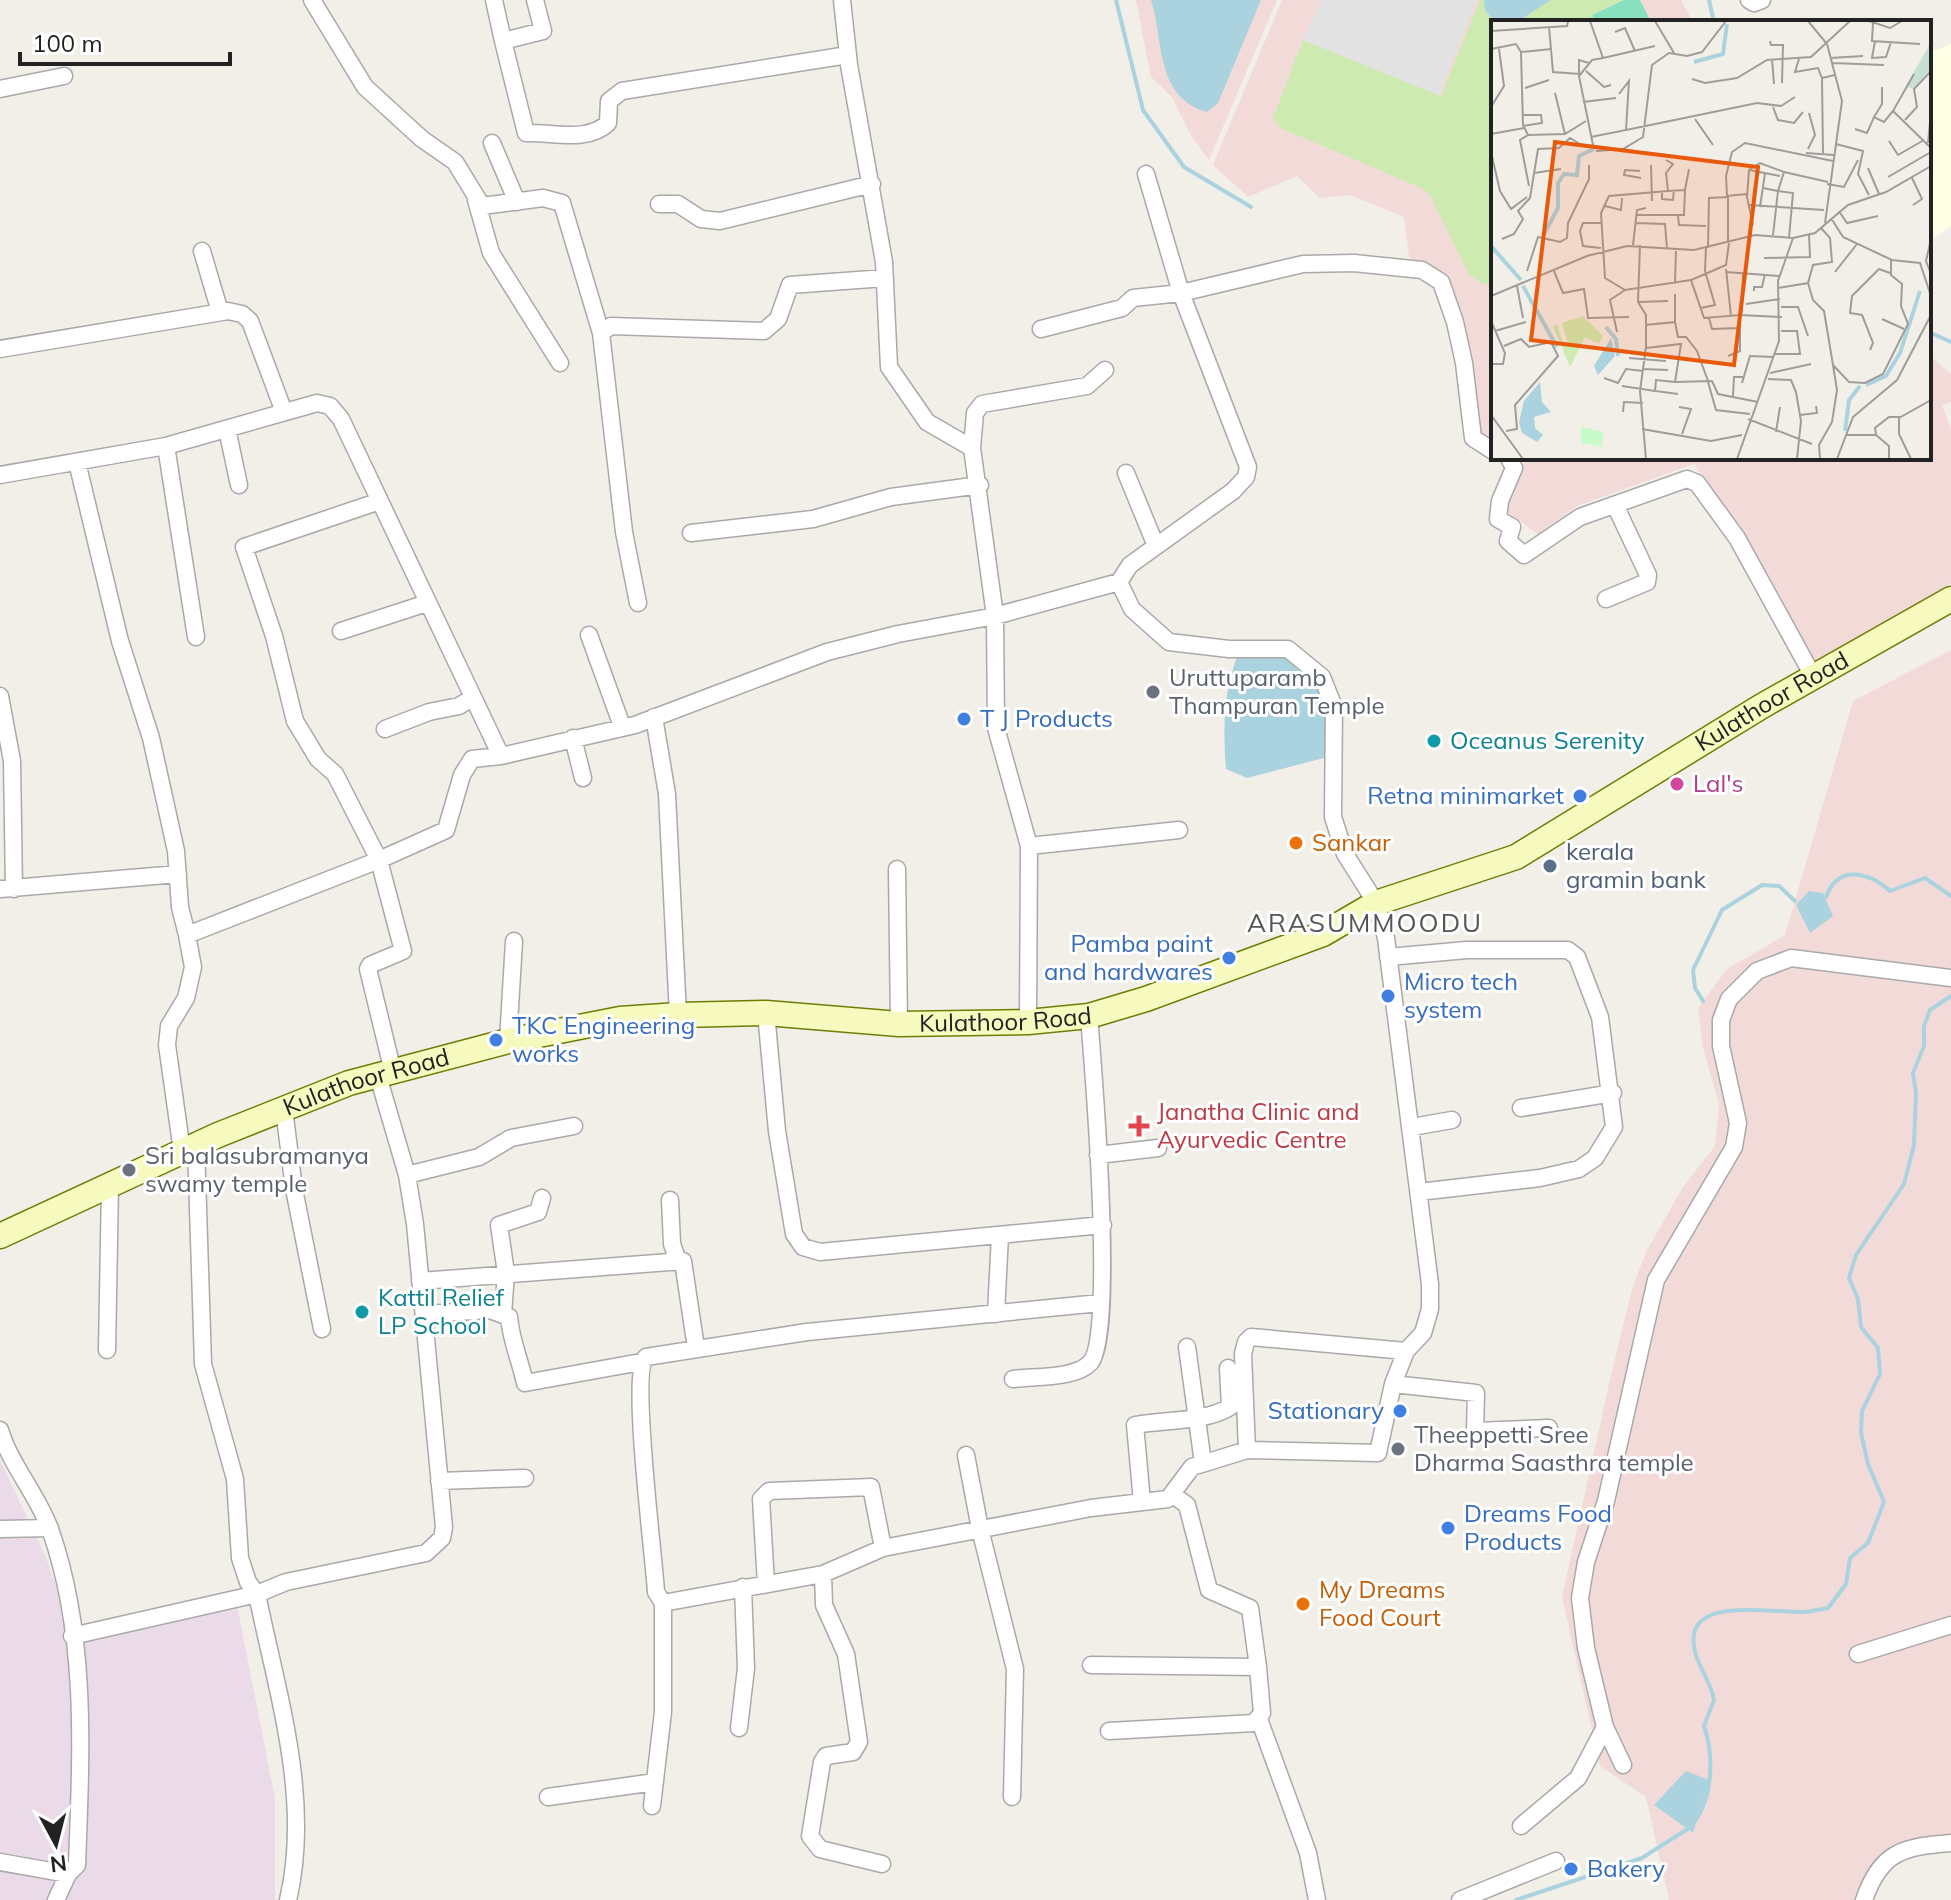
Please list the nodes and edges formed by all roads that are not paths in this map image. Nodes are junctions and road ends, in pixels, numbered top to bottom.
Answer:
1 (312, 0) edge
2 (494, 0) edge
3 (535, 0) edge
4 (842, 0) edge
5 (1749, 0) edge
6 (1762, 0) edge
7 (503, 41) junction
8 (848, 55) junction
9 (64, 76) dead end
10 (0, 89) edge
11 (492, 143) dead end
12 (1146, 174) dead end
13 (872, 184) junction
14 (476, 200) junction
15 (517, 202) junction
16 (659, 204) dead end
17 (202, 251) dead end
18 (885, 278) junction
19 (1181, 293) junction
20 (220, 312) junction
21 (1041, 329) dead end
22 (601, 333) junction
23 (0, 349) edge
24 (560, 363) dead end
25 (1105, 370) dead end
26 (284, 412) junction
27 (227, 429) junction
28 (166, 446) junction
29 (972, 448) junction
30 (1491, 450) edge
31 (1510, 460) edge
32 (77, 462) junction
33 (1126, 473) dead end
34 (0, 475) edge
35 (239, 485) dead end
36 (980, 485) junction
37 (377, 502) junction
38 (1615, 505) junction
39 (691, 533) dead end
40 (1156, 546) junction
41 (1119, 582) junction
42 (1606, 599) dead end
43 (1951, 599) edge
44 (427, 603) junction
45 (638, 603) dead end
46 (995, 616) junction
47 (341, 631) dead end
48 (589, 635) dead end
49 (196, 637) dead end
50 (1813, 676) junction
51 (0, 696) edge
52 (472, 698) junction
53 (654, 717) junction
54 (622, 726) junction
55 (385, 729) dead end
56 (573, 738) junction
57 (501, 756) junction
58 (583, 778) dead end
59 (1179, 830) dead end
60 (1029, 846) junction
61 (379, 860) junction
62 (897, 869) dead end
63 (178, 874) junction
64 (7, 889) edge
65 (1376, 903) junction
66 (187, 935) junction
67 (514, 941) dead end
68 (1388, 957) junction
69 (1945, 977) edge
70 (766, 1013) junction
71 (678, 1015) junction
72 (1089, 1016) junction
73 (1028, 1022) junction
74 (899, 1024) junction
75 (508, 1041) junction
76 (386, 1074) junction
77 (1613, 1093) junction
78 (1521, 1108) dead end
79 (284, 1109) junction
80 (1452, 1120) dead end
81 (574, 1126) dead end
82 (1412, 1127) junction
83 (189, 1148) junction
84 (1158, 1148) dead end
85 (1098, 1155) junction
86 (407, 1175) junction
87 (110, 1186) junction
88 (1419, 1192) junction
89 (542, 1198) dead end
90 (670, 1200) dead end
91 (1103, 1225) junction
92 (1000, 1235) junction
93 (0, 1236) edge
94 (678, 1261) junction
95 (506, 1273) junction
96 (420, 1281) junction
97 (1100, 1303) junction
98 (424, 1314) junction
99 (503, 1314) junction
100 (996, 1314) junction
101 (322, 1329) dead end
102 (1187, 1347) dead end
103 (696, 1348) junction
104 (107, 1350) dead end
105 (1406, 1351) junction
106 (641, 1362) junction
107 (1228, 1368) dead end
108 (1013, 1379) dead end
109 (1393, 1384) junction
110 (1199, 1418) junction
111 (1549, 1428) dead end
112 (0, 1430) edge
113 (1247, 1450) junction
114 (966, 1455) dead end
115 (1203, 1463) junction
116 (525, 1478) dead end
117 (439, 1481) junction
118 (1173, 1495) junction
119 (1142, 1502) junction
120 (50, 1528) junction
121 (0, 1529) edge
122 (980, 1529) junction
123 (883, 1548) junction
124 (823, 1574) junction
125 (766, 1584) junction
126 (743, 1587) junction
127 (257, 1594) junction
128 (663, 1603) junction
129 (1951, 1625) edge
130 (72, 1636) junction
131 (1858, 1654) dead end
132 (1091, 1665) dead end
133 (1258, 1667) junction
134 (1259, 1719) junction
135 (1605, 1727) junction
136 (739, 1728) dead end
137 (1109, 1731) dead end
138 (1623, 1765) dead end
139 (655, 1782) junction
140 (548, 1797) dead end
141 (1012, 1797) dead end
142 (652, 1806) dead end
143 (1521, 1826) dead end
144 (1951, 1843) edge
145 (1556, 1861) dead end
146 (0, 1862) edge
147 (882, 1864) dead end
148 (68, 1874) junction
149 (56, 1900) edge
150 (288, 1900) edge
151 (1317, 1900) edge
152 (1460, 1900) edge
153 (1864, 1900) edge

1 - 14 street
2 - 7 street
3 - 7 street
4 - 8 street
5 - 6 street
7 - 8 street
8 - 13 street
9 - 10 street
11 - 15 street
12 - 19 street
13 - 16 street
13 - 18 street
14 - 15 street
14 - 24 street
15 - 22 street
17 - 20 street
18 - 22 street
18 - 29 street
19 - 21 street
19 - 30 street
19 - 40 street
20 - 23 street
20 - 26 street
22 - 45 street
25 - 29 street
26 - 27 street
26 - 37 street
27 - 28 street
27 - 35 street
28 - 32 street
28 - 49 street
29 - 36 street
31 - 38 street
32 - 34 street
32 - 63 street
33 - 40 street
36 - 39 street
36 - 46 street
37 - 44 street
37 - 61 street
38 - 42 street
38 - 50 street
40 - 41 street
41 - 46 street
41 - 65 street
43 - 50 main road, Kulathoor Road
44 - 47 street
44 - 52 street
46 - 53 street
46 - 60 street
48 - 54 street
50 - 65 main road, Kulathoor Road
51 - 64 street
52 - 55 street
52 - 57 street
53 - 54 street
53 - 71 street
54 - 56 street
56 - 57 street
56 - 58 street
57 - 61 street
59 - 60 street
60 - 73 street
61 - 66 street
61 - 76 street
62 - 74 street
63 - 64 street
63 - 66 street
65 - 68 street
65 - 72 main road, Kulathoor Road
66 - 83 street
67 - 75 street
68 - 77 street
68 - 82 street
69 - 135 street
70 - 71 main road, Kulathoor Road
70 - 74 main road, Kulathoor Road
70 - 92 street
71 - 75 main road, Kulathoor Road
72 - 73 main road, Kulathoor Road
72 - 85 street
73 - 74 main road, Kulathoor Road
75 - 76 main road, Kulathoor Road
76 - 79 main road, Kulathoor Road
76 - 86 street
77 - 78 street
77 - 88 street
79 - 83 main road, Kulathoor Road
79 - 101 street
80 - 82 street
81 - 86 street
82 - 88 street
83 - 87 main road, Kulathoor Road
83 - 127 street
84 - 85 street
85 - 91 street
86 - 96 street
87 - 93 main road, Kulathoor Road
87 - 104 street
88 - 105 street
89 - 95 street
90 - 94 street
91 - 92 street
91 - 97 street
92 - 100 street
94 - 95 street
94 - 103 street
95 - 96 street
95 - 99 street
96 - 98 street
97 - 100 street
97 - 108 street
98 - 99 street
98 - 117 street
99 - 106 street
100 - 103 street
102 - 110 street
103 - 106 street
105 - 109 street
105 - 113 street
106 - 128 street
107 - 110 street
109 - 111 street
109 - 113 street
110 - 115 street
110 - 119 street
112 - 120 street
113 - 115 street
114 - 122 street
115 - 118 street
116 - 117 street
117 - 127 street
118 - 119 street
118 - 133 street
119 - 122 street
120 - 121 street
120 - 130 street
122 - 123 street
122 - 141 street
123 - 124 street
123 - 125 street
124 - 125 street
124 - 147 street
125 - 126 street
126 - 128 street
126 - 136 street
127 - 130 street
127 - 150 street
128 - 139 street
129 - 131 street
130 - 148 street
132 - 133 street
133 - 134 street
134 - 137 street
134 - 151 street
135 - 138 street
135 - 143 street
139 - 140 street
139 - 142 street
144 - 153 street
145 - 152 street
146 - 148 street
148 - 149 street

